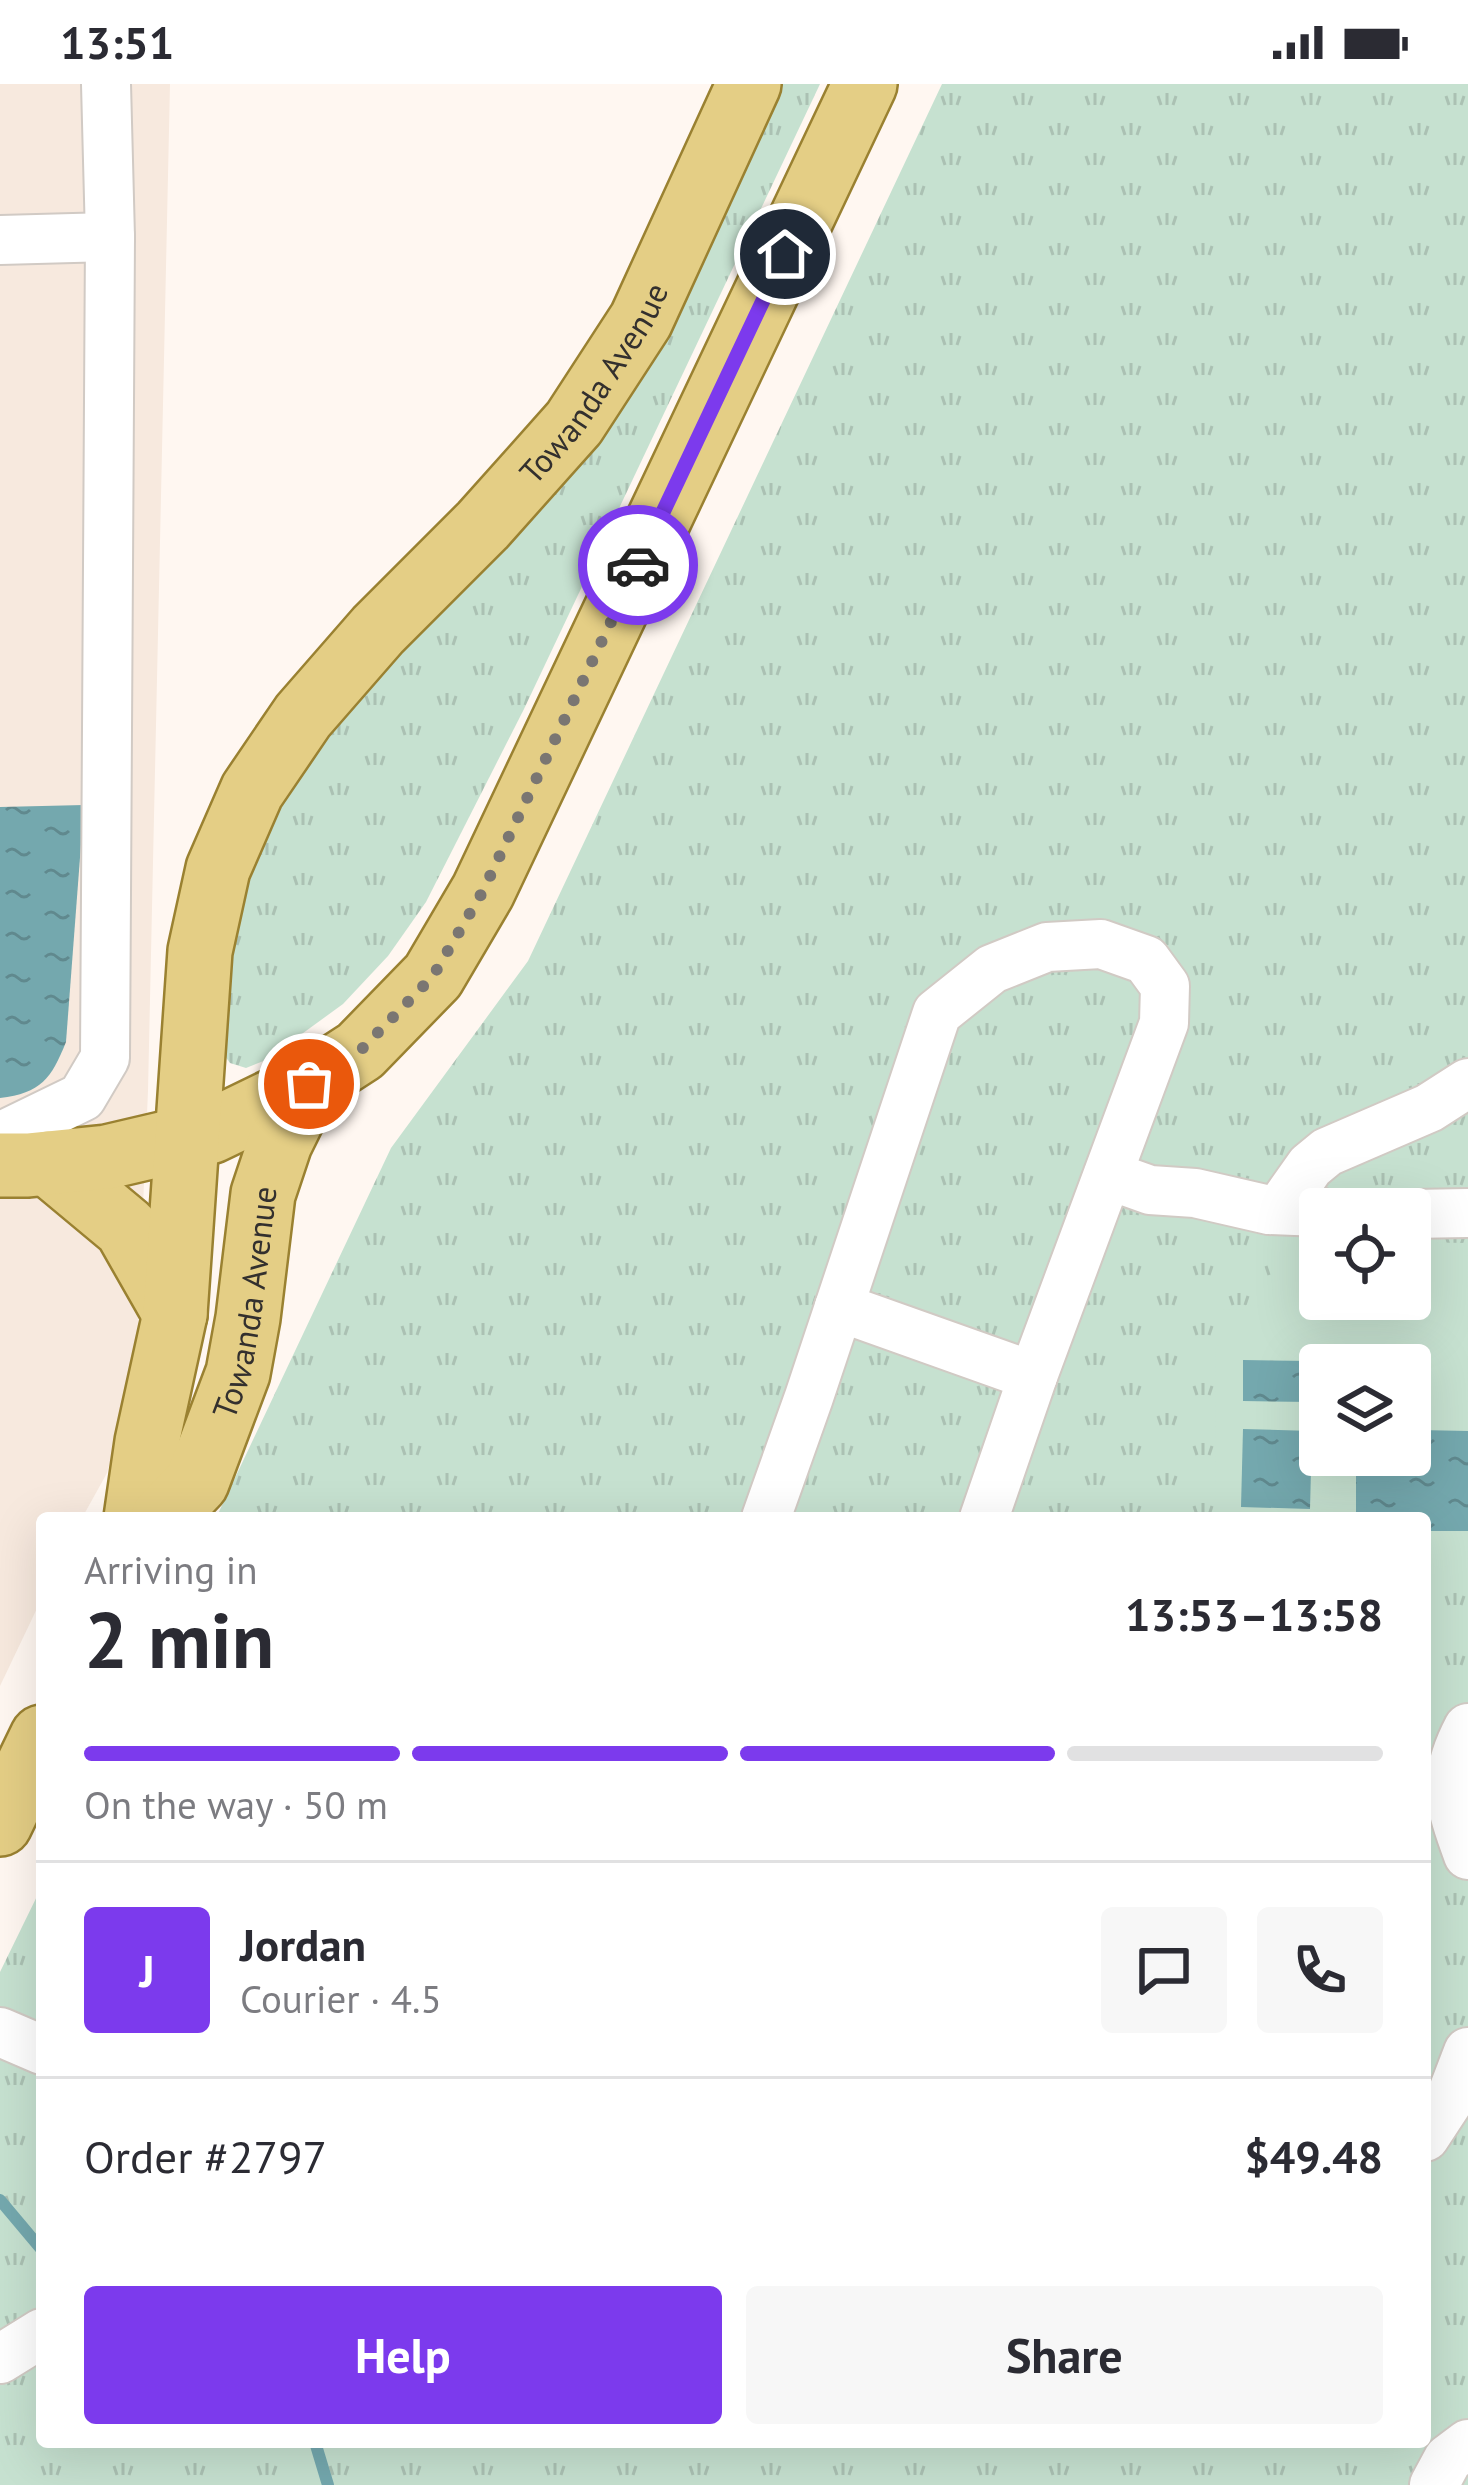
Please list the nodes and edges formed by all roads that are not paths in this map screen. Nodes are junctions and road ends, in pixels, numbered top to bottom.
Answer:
1 (106, 84) edge
2 (749, 84) edge
3 (865, 84) edge
4 (110, 237) junction
5 (0, 240) edge
6 (1468, 1082) edge
7 (309, 1084) junction
8 (188, 1138) junction
9 (16, 1155) edge
10 (1108, 1175) junction
11 (1305, 1188) edge
12 (1299, 1211) edge
13 (1468, 1213) edge
14 (1431, 1214) edge
15 (839, 1307) junction
16 (175, 1314) junction
17 (1033, 1376) junction
18 (137, 1512) edge
19 (169, 1512) edge
20 (768, 1512) edge
21 (986, 1512) edge
22 (1468, 1728) edge
23 (36, 1749) edge
24 (0, 1824) edge
25 (1468, 1855) edge
26 (0, 2032) edge
27 (36, 2047) edge
28 (1468, 2052) edge
29 (1431, 2128) edge
30 (36, 2337) edge
31 (0, 2359) edge
32 (1468, 2444) edge
33 (1434, 2485) edge

1 - 4 lane
2 - 8 main road, Towanda Avenue
3 - 7 main road
4 - 5 lane
4 - 9 lane
6 - 11 lane
7 - 8 main road
7 - 19 main road, Towanda Avenue
8 - 9 main road
8 - 16 main road, Towanda Avenue
9 - 16 main road
10 - 12 lane
10 - 15 lane
10 - 17 lane
13 - 14 lane
15 - 17 lane
15 - 20 lane
16 - 18 main road, Towanda Avenue
17 - 21 lane
22 - 25 lane
23 - 24 main road
26 - 27 lane
28 - 29 lane
30 - 31 lane
32 - 33 lane

